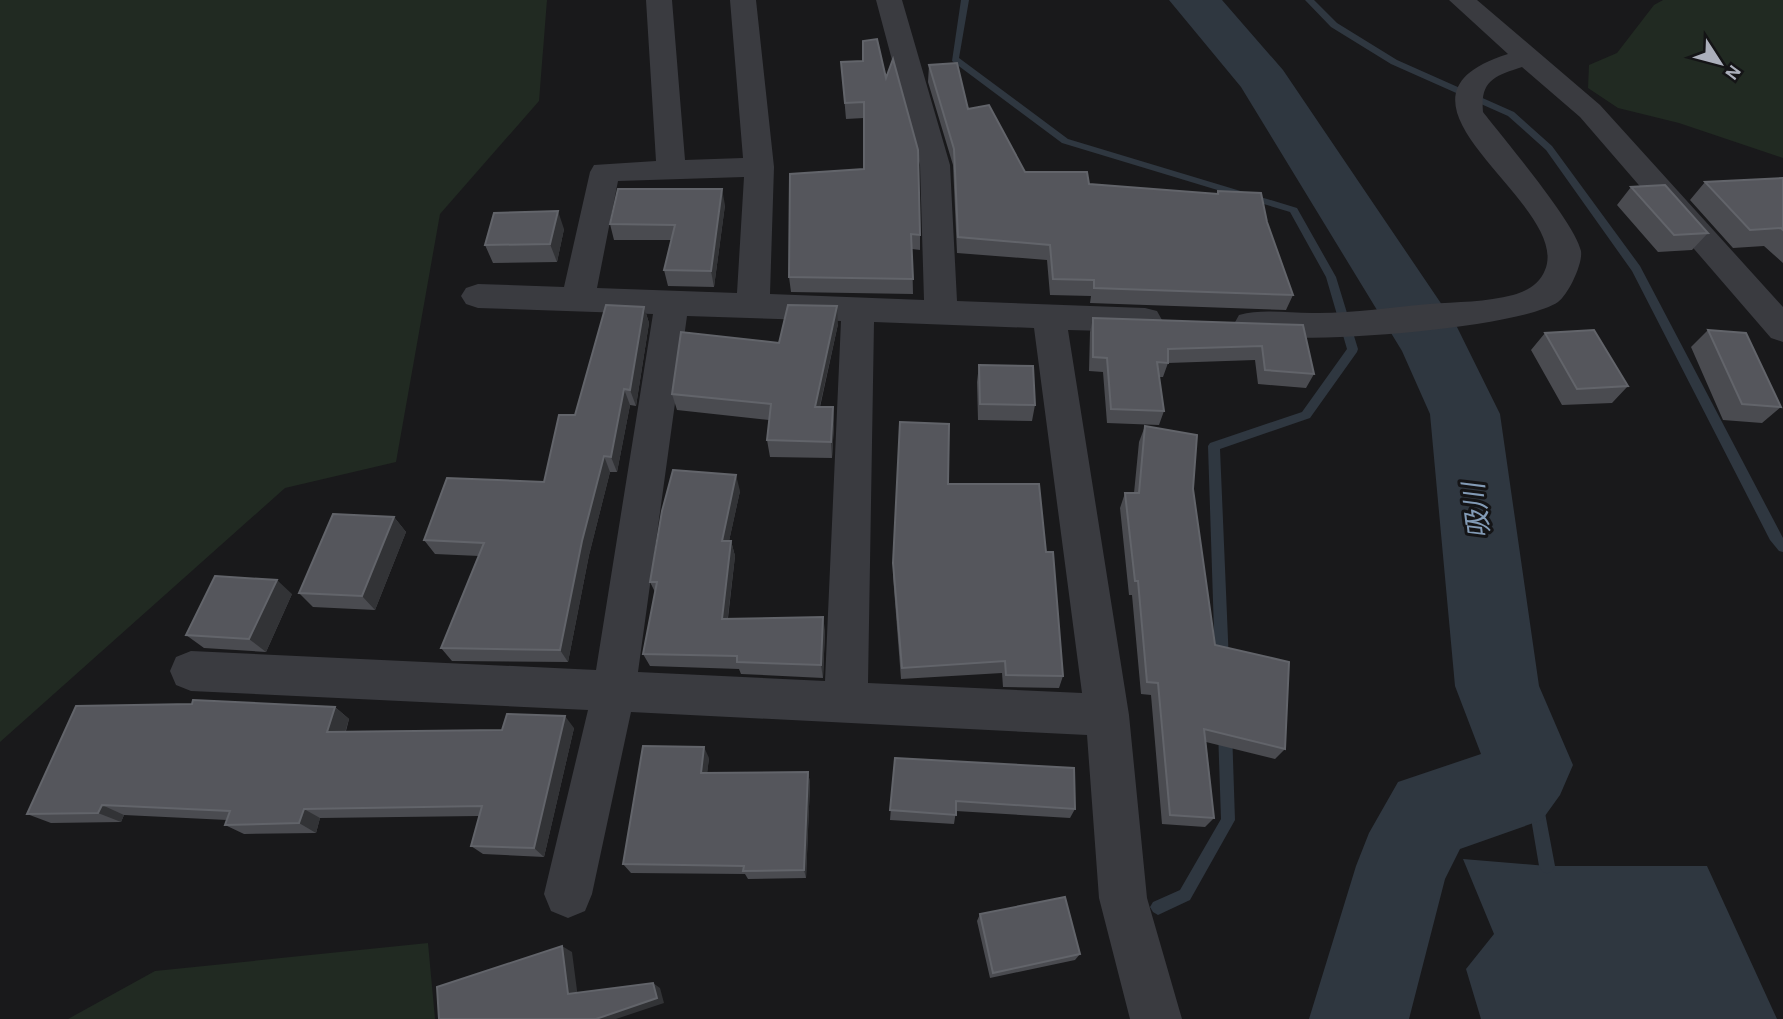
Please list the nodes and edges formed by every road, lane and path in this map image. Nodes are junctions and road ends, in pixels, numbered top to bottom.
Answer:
1 (659, 0) edge
2 (743, 0) edge
3 (889, 0) edge
4 (1462, 0) edge
5 (1525, 57) junction
6 (759, 167) junction
7 (670, 170) junction
8 (478, 296) dead end
9 (578, 299) junction
10 (672, 301) junction
11 (753, 304) junction
12 (858, 310) junction
13 (941, 313) junction
14 (1049, 316) junction
15 (1174, 321) edge
16 (1216, 323) edge
17 (1783, 329) edge
18 (191, 671) dead end
19 (614, 691) junction
20 (846, 702) junction
21 (1107, 715) junction
22 (568, 894) dead end
23 (1156, 1019) edge

1 - 7 street
2 - 6 street
3 - 13 street
4 - 5 street
5 - 16 street
5 - 17 street
6 - 7 street
6 - 11 street
7 - 9 street
8 - 9 street
9 - 10 street
10 - 11 street
10 - 19 street
11 - 12 street
12 - 13 street
12 - 20 street
13 - 14 street
14 - 15 street
14 - 21 street
18 - 19 street
19 - 20 street
19 - 22 street
20 - 21 street
21 - 23 street

